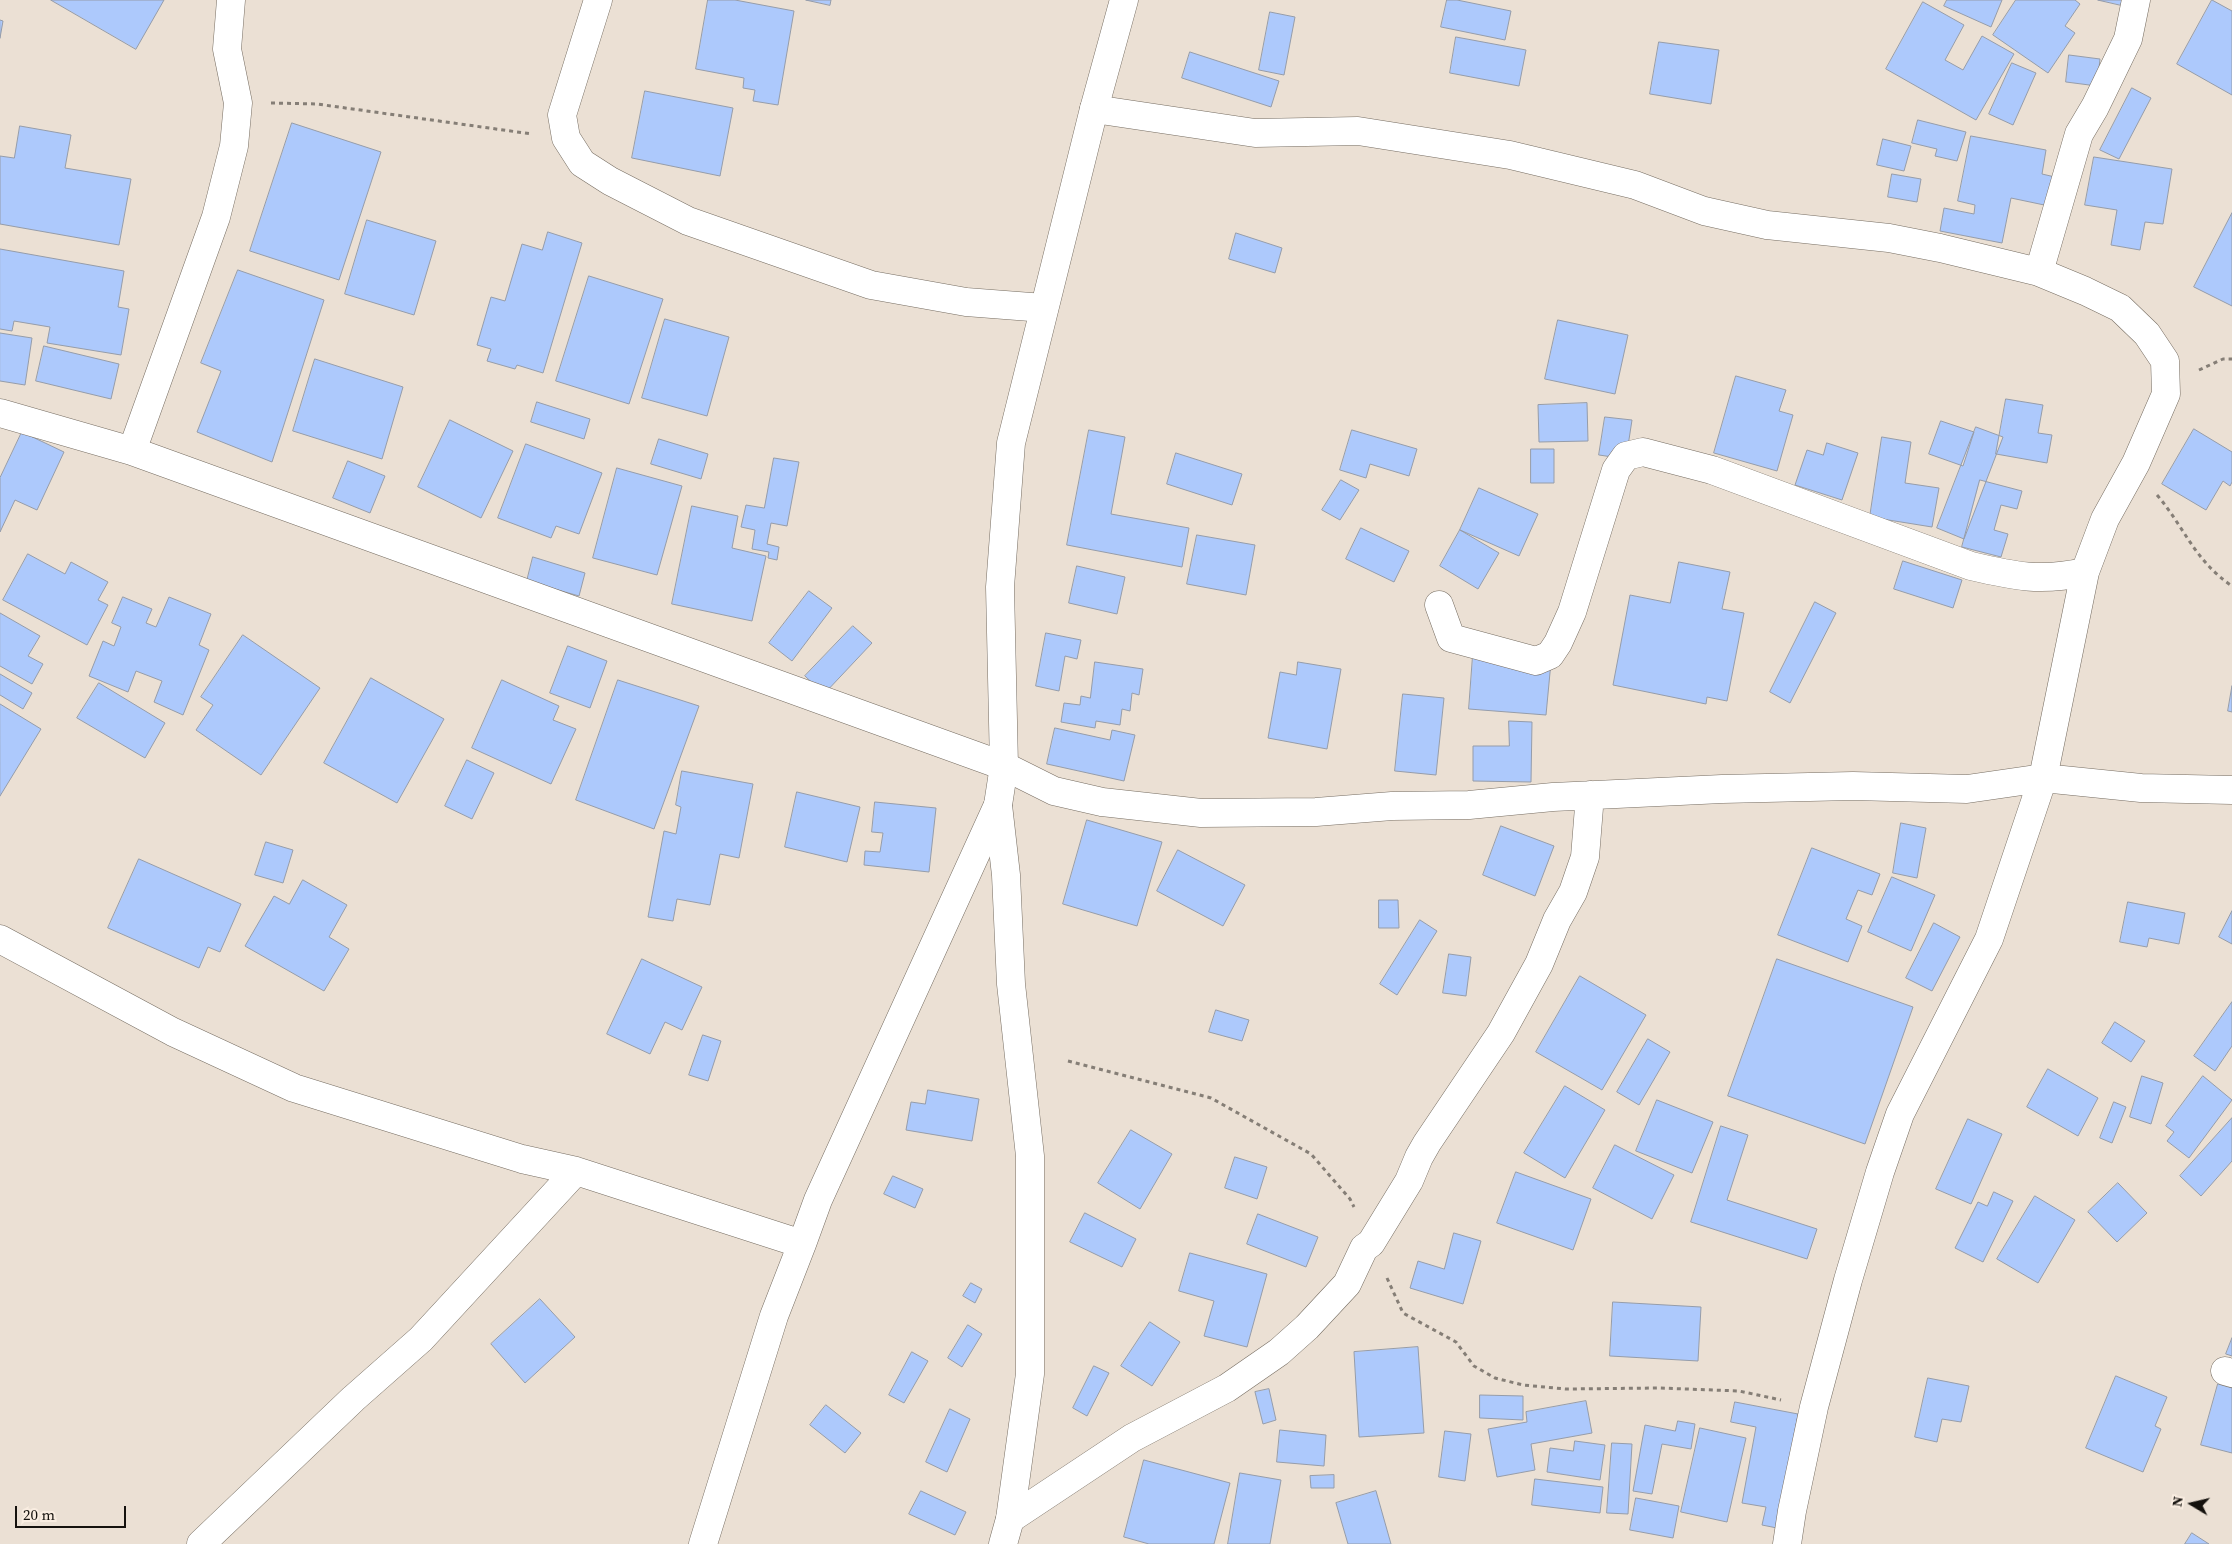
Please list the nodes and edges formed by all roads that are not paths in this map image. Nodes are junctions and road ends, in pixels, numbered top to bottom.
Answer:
1 (231, 0) edge
2 (598, 0) edge
3 (1124, 0) edge
4 (2136, 0) edge
5 (1094, 109) junction
6 (2039, 272) junction
7 (1044, 308) junction
8 (0, 413) edge
9 (132, 451) junction
10 (2085, 572) junction
11 (1439, 605) dead end
12 (1004, 766) junction
13 (2043, 778) junction
14 (2232, 790) edge
15 (1590, 795) junction
16 (998, 805) junction
17 (0, 939) edge
18 (576, 1171) junction
19 (802, 1244) junction
20 (1007, 1531) edge
21 (200, 1544) edge
22 (703, 1544) edge
23 (1787, 1544) edge

1 - 9 street
2 - 7 street
3 - 5 street
4 - 6 street
5 - 6 street
5 - 7 street
6 - 10 street
7 - 12 street
8 - 9 street
9 - 12 street
10 - 11 street
10 - 13 street
12 - 15 street
12 - 16 street
13 - 14 street
13 - 15 street
13 - 23 street
15 - 20 street
16 - 19 street
16 - 20 street
17 - 18 street
18 - 19 street
18 - 21 street
19 - 22 street

